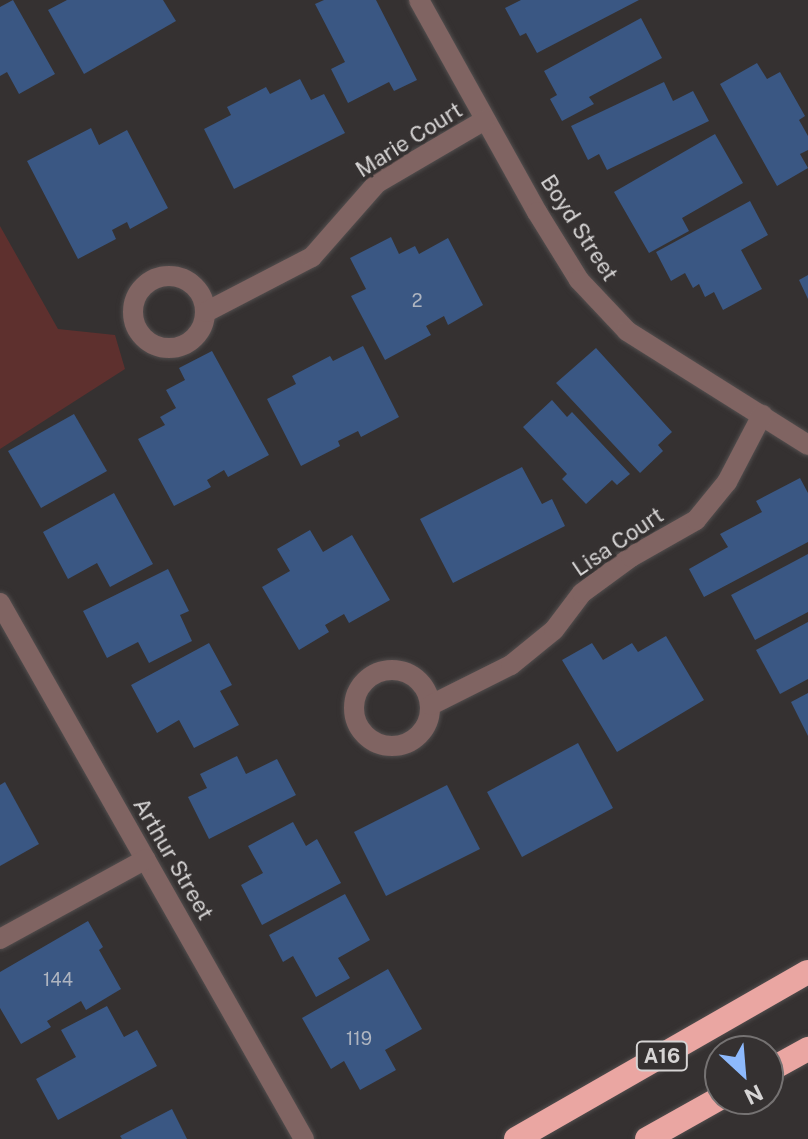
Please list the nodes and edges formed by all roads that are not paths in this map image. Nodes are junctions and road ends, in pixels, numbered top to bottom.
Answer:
1 (419, 0) edge
2 (485, 120) junction
3 (206, 312) dead end
4 (762, 415) junction
5 (808, 445) edge
6 (0, 603) edge
7 (431, 705) dead end
8 (146, 859) junction
9 (0, 939) edge
10 (808, 972) edge
11 (808, 1049) edge
12 (784, 1062) edge
13 (704, 1107) edge
14 (304, 1139) edge
15 (516, 1139) edge
16 (647, 1139) edge

1 - 2 street, Boyd Street
2 - 3 street, Marie Court
2 - 4 street, Boyd Street
4 - 5 street, Boyd Street
4 - 7 street, Lisa Court
6 - 8 street, Arthur Street
8 - 9 street
8 - 14 street, Arthur Street
10 - 15 highway, A16
11 - 12 highway
13 - 16 highway

